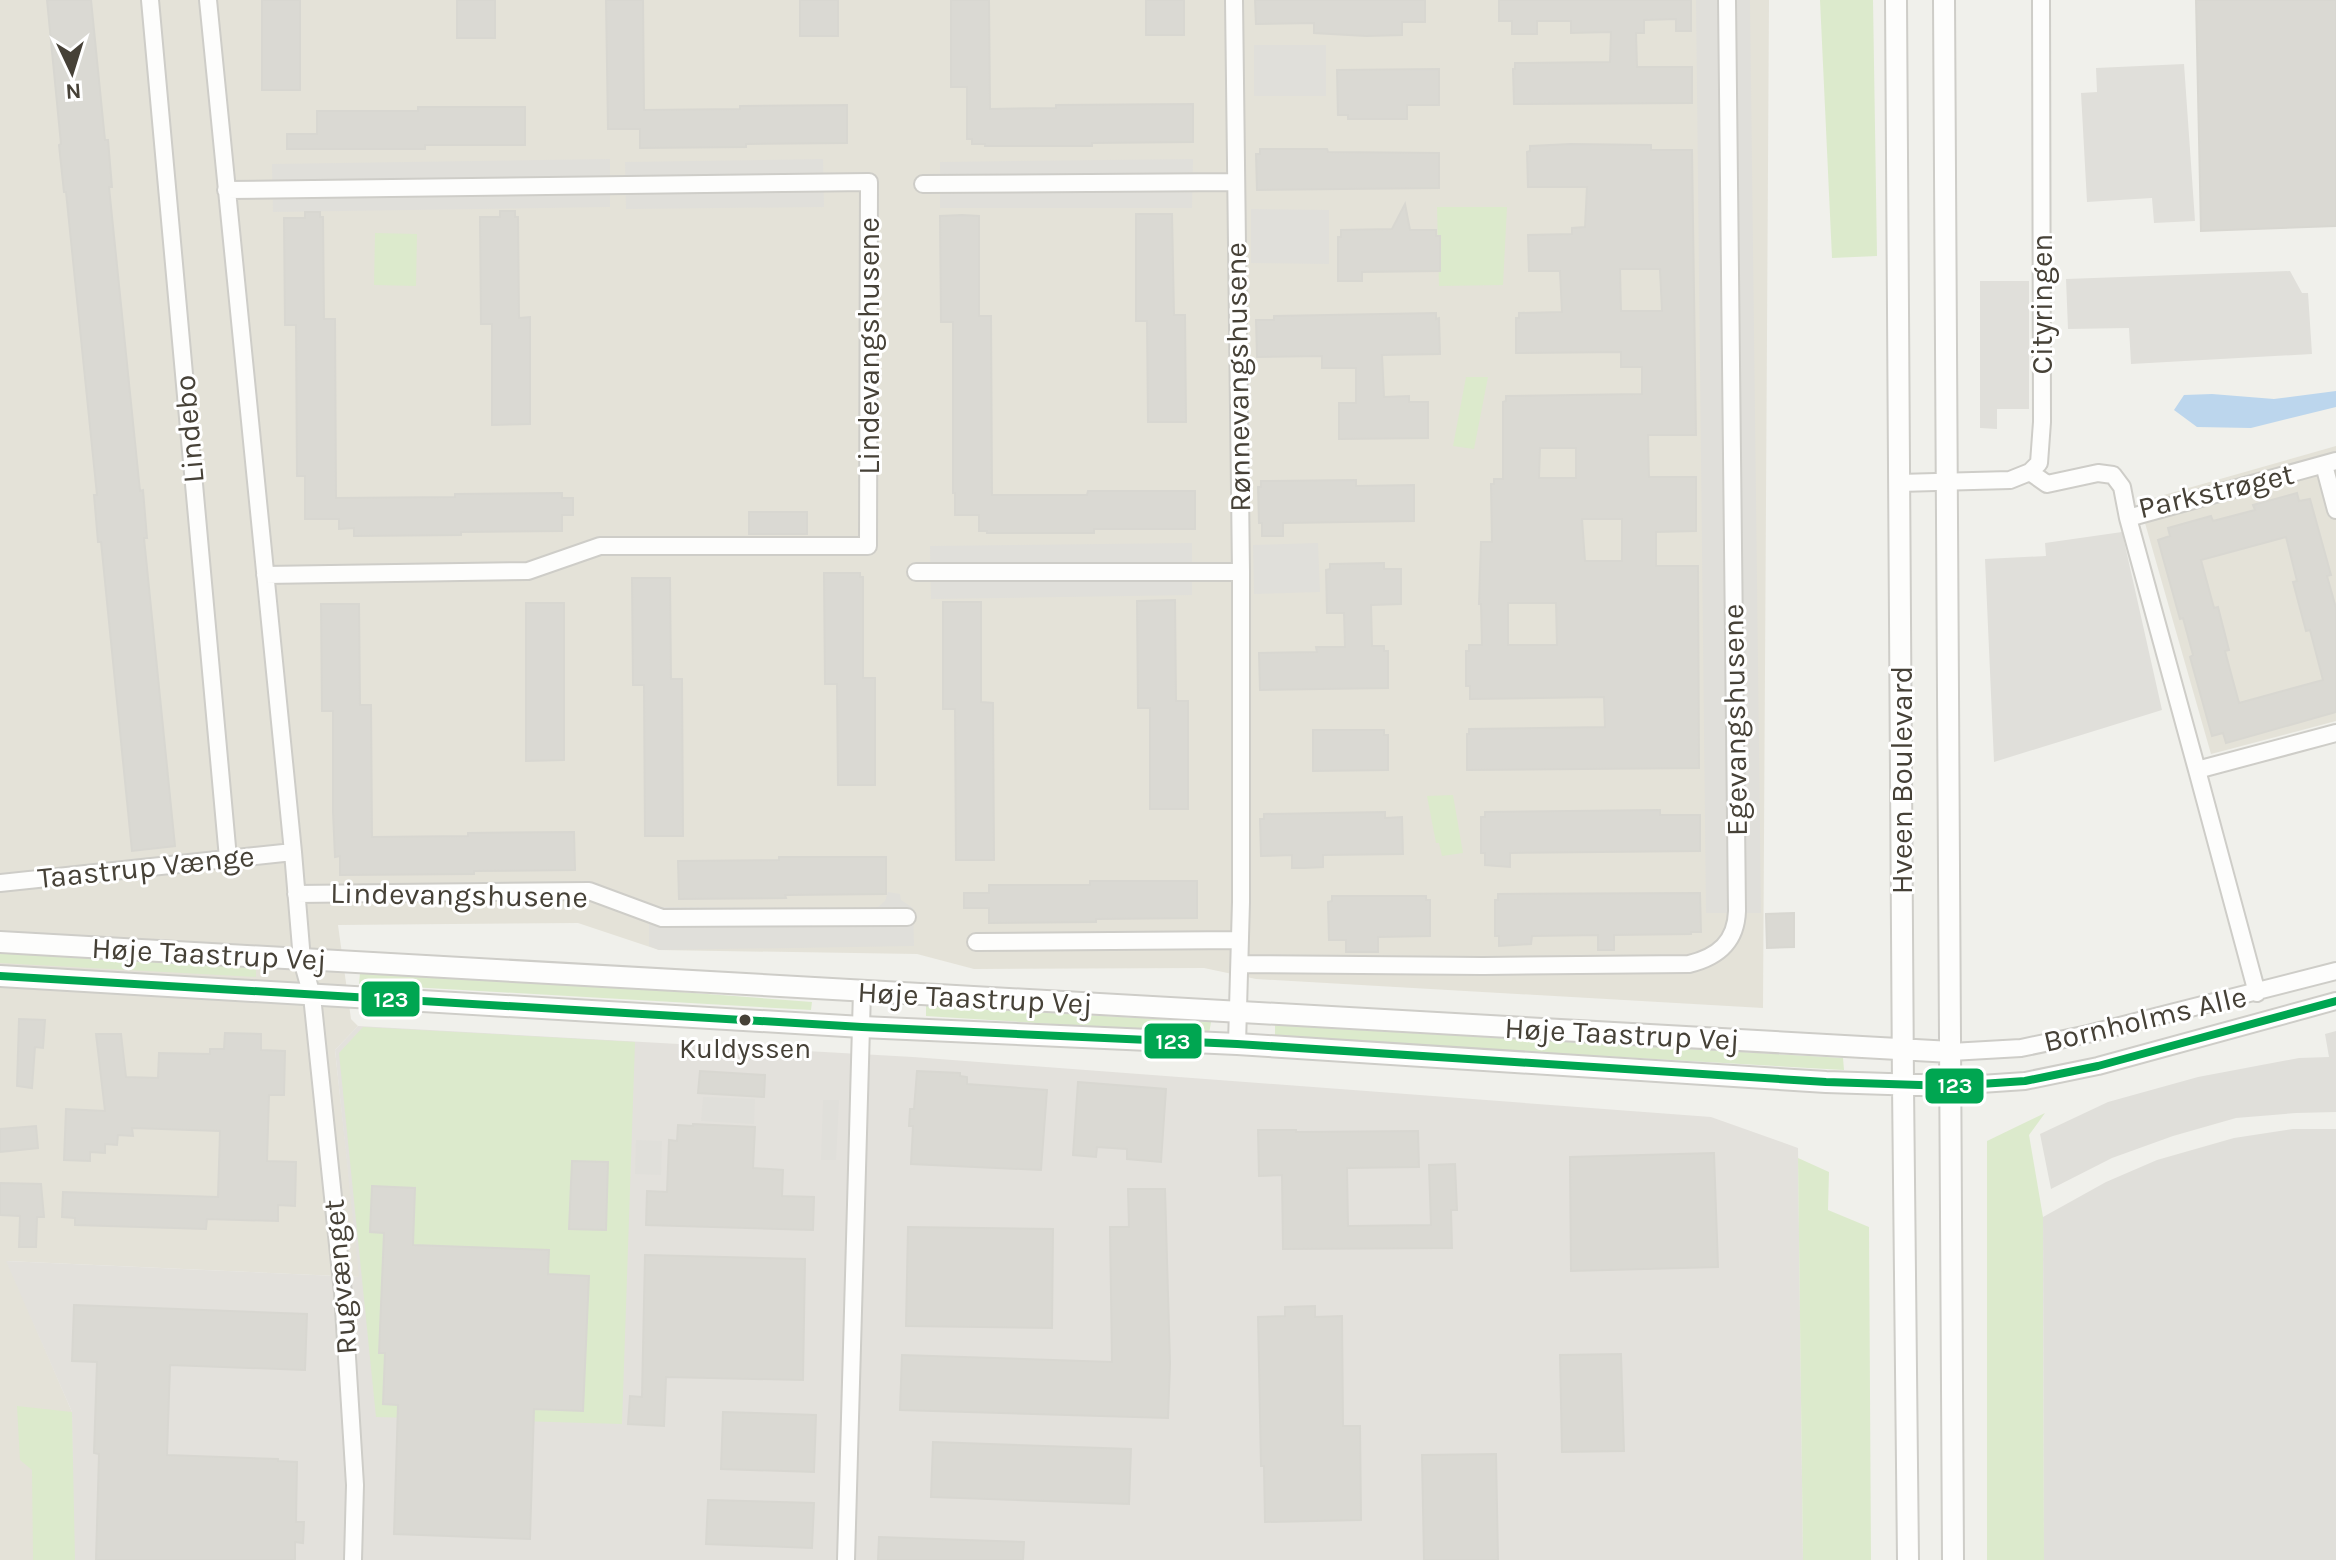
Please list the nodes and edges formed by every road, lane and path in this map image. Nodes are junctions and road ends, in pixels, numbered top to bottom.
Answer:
1 (150, 0) edge
2 (208, 0) edge
3 (1234, 0) edge
4 (1727, 0) edge
5 (1896, 0) edge
6 (1944, 0) edge
7 (2041, 0) edge
8 (1235, 182) junction
9 (923, 184) dead end
10 (226, 190) junction
11 (2330, 463) edge
12 (2030, 472) junction
13 (1947, 482) junction
14 (1899, 483) junction
15 (2336, 510) edge
16 (2128, 518) junction
17 (916, 572) dead end
18 (1241, 572) junction
19 (265, 575) junction
20 (2336, 733) edge
21 (2197, 770) junction
22 (293, 852) junction
23 (228, 858) junction
24 (0, 883) edge
25 (296, 894) junction
26 (907, 917) dead end
27 (1240, 940) junction
28 (0, 942) edge
29 (976, 942) dead end
30 (302, 960) junction
31 (1240, 964) junction
32 (2336, 971) edge
33 (0, 976) edge
34 (862, 991) junction
35 (2257, 993) junction
36 (312, 996) junction
37 (2336, 1001) edge
38 (1238, 1012) junction
39 (862, 1027) junction
40 (1237, 1044) junction
41 (1903, 1050) junction
42 (1951, 1052) junction
43 (1903, 1085) junction
44 (1951, 1086) junction
45 (353, 1560) edge
46 (846, 1560) edge
47 (1908, 1560) edge
48 (1953, 1560) edge

1 - 23 street, Lindebo
2 - 10 street, Lindevangshusene
3 - 8 street, Rønnevangshusene
4 - 31 street, Egevangshusene
5 - 14 street, Hveen Boulevard
6 - 13 street, Hveen Boulevard
7 - 12 street, Cityringen
8 - 9 street
8 - 18 street, Rønnevangshusene
10 - 19 street, Lindevangshusene
10 - 19 street, Lindevangshusene
11 - 15 street
11 - 16 street, Parkstrøget
12 - 13 street
12 - 16 street, Parkstrøget
13 - 14 street
13 - 42 street, Hveen Boulevard
14 - 41 street, Hveen Boulevard
16 - 21 street
17 - 18 street
18 - 27 street, Rønnevangshusene
19 - 22 street, Lindevangshusene
20 - 21 street
21 - 35 street
22 - 23 street, Taastrup Vænge
22 - 25 street, Lindevangshusene
23 - 24 street, Taastrup Vænge
25 - 26 street, Lindevangshusene
25 - 30 street, Lindevangshusene
27 - 29 street
27 - 31 street, Rønnevangshusene
28 - 30 street, Høje Taastrup Vej
30 - 34 street, Høje Taastrup Vej
30 - 36 street, Lindevangshusene
31 - 38 street, Rønnevangshusene
32 - 35 street, Bornholms Alle
33 - 36 street, Høje Taastrup Vej
34 - 38 street, Høje Taastrup Vej
34 - 39 street
35 - 42 street, Bornholms Alle
36 - 39 street, Høje Taastrup Vej
36 - 45 street, Rugvænget
37 - 44 street, Bornholms Alle
38 - 40 street, Rønnevangshusene
38 - 41 street, Høje Taastrup Vej
39 - 40 street, Høje Taastrup Vej
39 - 46 street
40 - 43 street, Høje Taastrup Vej
41 - 42 street, Høje Taastrup Vej
41 - 43 street, Hveen Boulevard
42 - 44 street, Hveen Boulevard
43 - 44 street, Høje Taastrup Vej
43 - 47 street, Hveen Boulevard
44 - 48 street, Hveen Boulevard

